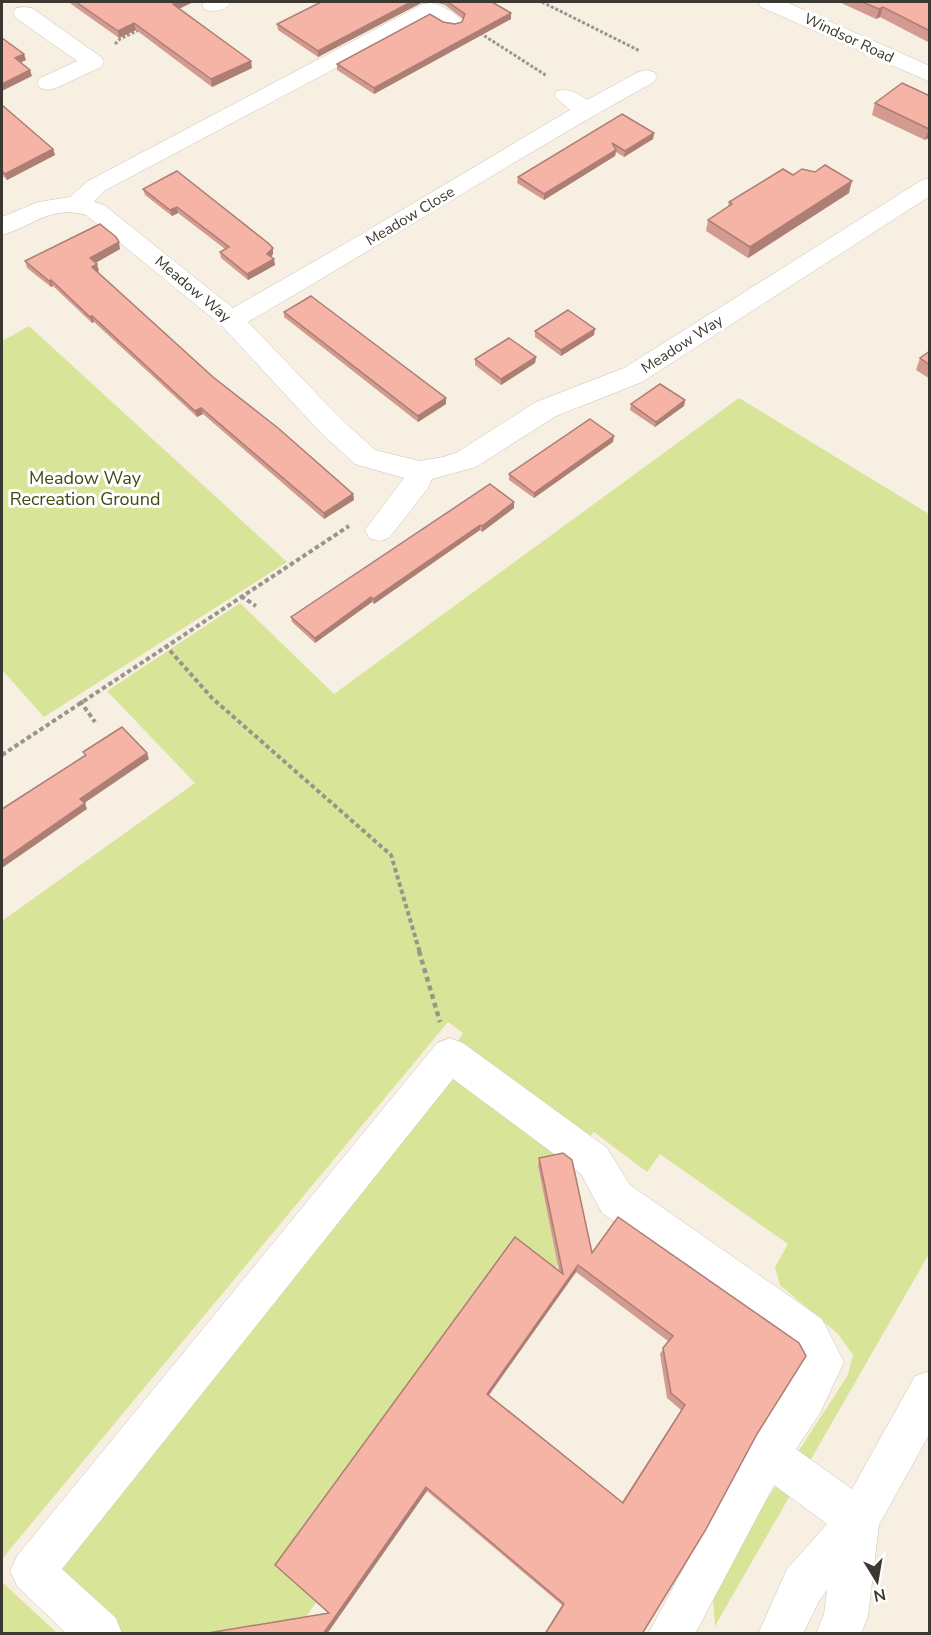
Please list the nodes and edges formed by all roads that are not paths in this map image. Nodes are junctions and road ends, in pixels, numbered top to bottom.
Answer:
1 (50, 2) edge
2 (769, 2) edge
3 (443, 11) edge
4 (24, 13) junction
5 (2, 22) edge
6 (117, 46) road end
7 (93, 62) junction
8 (930, 75) edge
9 (646, 77) road end
10 (48, 82) dead end
11 (565, 96) road end
12 (586, 110) junction
13 (930, 185) edge
14 (77, 204) junction
15 (2, 227) edge
16 (231, 320) junction
17 (420, 471) junction
18 (368, 526) road end
19 (930, 1391) edge
20 (768, 1455) junction
21 (858, 1520) junction
22 (100, 1634) edge
23 (670, 1634) edge
24 (780, 1634) edge
25 (838, 1634) edge

1 - 4 street
2 - 8 street, Windsor Road
3 - 14 street
4 - 5 street
4 - 7 street
6 - 7 street
7 - 10 street
9 - 12 street, Meadow Close
11 - 12 street
12 - 16 street, Meadow Close
13 - 17 street, Meadow Way
14 - 15 street, Meadow Way
14 - 16 street, Meadow Way
16 - 17 street, Meadow Way
17 - 18 street
19 - 21 street
20 - 21 street
20 - 22 street
20 - 23 street
21 - 24 street
21 - 25 street

